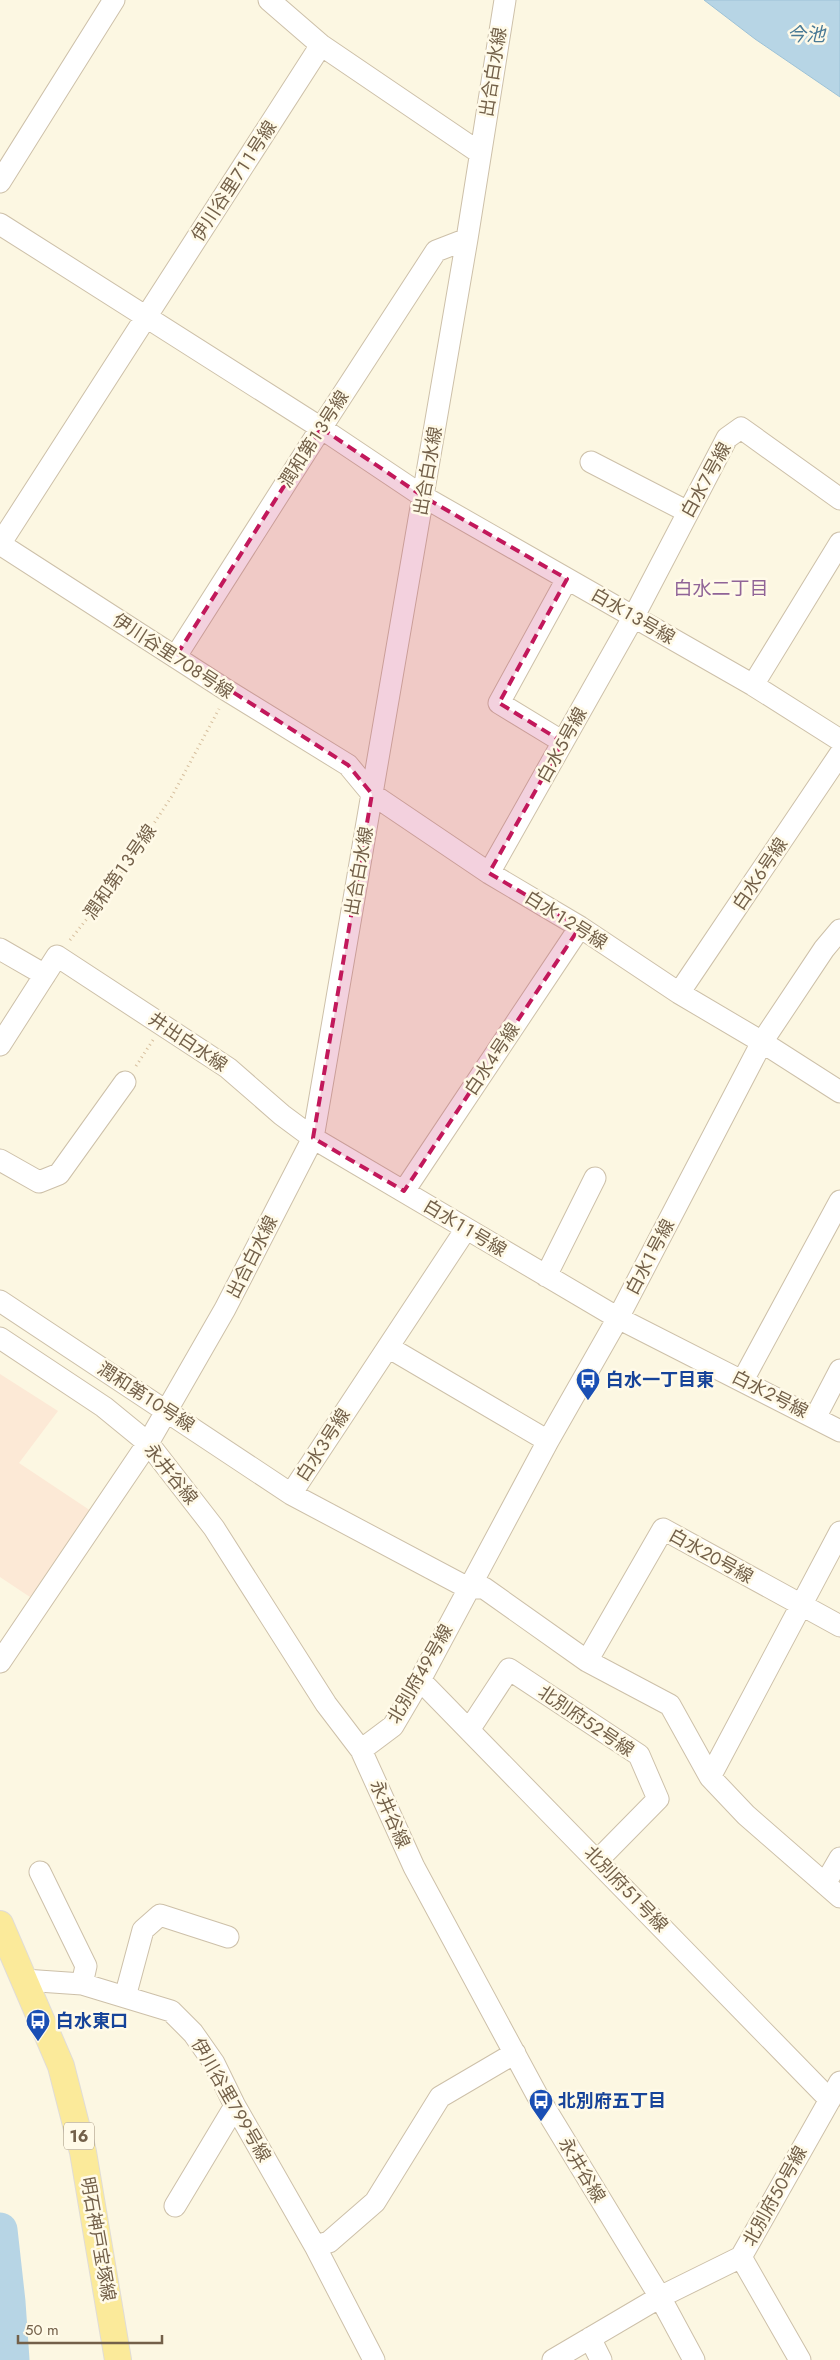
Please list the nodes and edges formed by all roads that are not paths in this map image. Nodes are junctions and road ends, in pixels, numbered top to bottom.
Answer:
1 (114, 0) edge
2 (269, 0) edge
3 (505, 0) edge
4 (321, 45) junction
5 (480, 153) junction
6 (0, 182) edge
7 (0, 224) edge
8 (467, 239) junction
9 (147, 317) junction
10 (320, 428) junction
11 (591, 462) dead end
12 (424, 497) junction
13 (840, 499) edge
14 (688, 512) junction
15 (840, 542) edge
16 (0, 544) edge
17 (567, 578) junction
18 (634, 616) junction
19 (176, 656) junction
20 (753, 686) junction
21 (840, 740) edge
22 (563, 742) junction
23 (840, 754) edge
24 (372, 794) junction
25 (489, 873) junction
26 (580, 927) junction
27 (840, 930) edge
28 (0, 949) edge
29 (45, 976) junction
30 (680, 993) junction
31 (762, 1042) junction
32 (0, 1045) edge
33 (125, 1082) road end
34 (840, 1092) edge
35 (313, 1138) junction
36 (0, 1160) edge
37 (595, 1178) dead end
38 (404, 1191) junction
39 (840, 1201) edge
40 (466, 1230) junction
41 (546, 1276) junction
42 (0, 1301) edge
43 (618, 1318) junction
44 (54, 1337) junction
45 (0, 1338) edge
46 (388, 1347) junction
47 (38, 1364) junction
48 (840, 1370) edge
49 (743, 1380) junction
50 (167, 1411) junction
51 (815, 1418) junction
52 (840, 1431) edge
53 (548, 1441) junction
54 (148, 1443) junction
55 (291, 1494) junction
56 (840, 1532) edge
57 (468, 1588) junction
58 (801, 1605) junction
59 (840, 1626) edge
60 (587, 1661) junction
61 (0, 1662) edge
62 (420, 1680) junction
63 (470, 1730) junction
64 (361, 1750) junction
65 (710, 1777) junction
66 (840, 1858) edge
67 (598, 1860) junction
68 (40, 1872) dead end
69 (833, 1890) edge
70 (0, 1924) edge
71 (228, 1937) dead end
72 (24, 1980) junction
73 (82, 1984) junction
74 (125, 1997) junction
75 (515, 2053) junction
76 (835, 2091) edge
77 (235, 2106) junction
78 (175, 2206) dead end
79 (315, 2246) junction
80 (740, 2257) junction
81 (660, 2297) junction
82 (590, 2338) junction
83 (118, 2360) edge
84 (374, 2360) edge
85 (553, 2360) edge
86 (602, 2360) edge
87 (694, 2360) edge
88 (800, 2360) edge

1 - 6 street
2 - 4 street
3 - 5 street, 出合白水線
4 - 5 street
4 - 9 street, 伊川谷里７１１号線
5 - 8 street, 出合白水線
7 - 9 street, 白水１３号線
8 - 10 street, 潤和第１３号線
8 - 12 street, 出合白水線
9 - 10 street, 白水１３号線
9 - 16 street, 伊川谷里７１１号線
10 - 12 street, 白水１３号線
10 - 19 street, 潤和第１３号線
11 - 14 street
12 - 17 street, 白水１３号線
12 - 24 street, 出合白水線
13 - 14 street, 白水７号線
14 - 18 street, 白水７号線
15 - 20 street
16 - 19 street, 伊川谷里７０８号線
17 - 18 street, 白水１３号線
17 - 22 street
18 - 20 street, 白水１３号線
18 - 22 street, 白水５号線
19 - 24 street, 伊川谷里７０８号線
20 - 21 street, 白水１３号線
22 - 25 street, 白水５号線
23 - 30 street, 白水６号線
24 - 25 street, 白水１２号線
24 - 35 street, 出合白水線
25 - 26 street, 白水１２号線
26 - 30 street, 白水１２号線
26 - 38 street, 白水４号線
27 - 31 street, 白水１号線
28 - 29 street
29 - 32 street
29 - 35 street, 井出白水線
30 - 31 street, 白水１２号線
31 - 34 street, 白水１２号線
31 - 43 street, 白水１号線
33 - 36 street
35 - 38 street, 白水１１号線
35 - 50 street, 出合白水線
37 - 41 street
38 - 40 street, 白水１１号線
39 - 49 street
40 - 41 street, 白水１１号線
40 - 46 street, 白水３号線
41 - 43 street, 白水１１号線
42 - 44 street, 潤和第１０号線
43 - 49 street, 白水２号線
43 - 53 street, 白水１号線
44 - 47 street
44 - 50 street, 潤和第１０号線
45 - 47 street, 永井谷線
46 - 53 street
46 - 55 street, 白水３号線
47 - 54 street, 永井谷線
48 - 51 street
49 - 51 street, 白水２号線
50 - 54 street, 出合白水線
50 - 55 street, 潤和第１０号線
51 - 52 street, 白水２号線
53 - 57 street, 白水１号線
54 - 61 street, 出合白水線
54 - 64 street, 永井谷線
55 - 57 street, 白水３号線
56 - 58 street
57 - 60 street
57 - 62 street, 北別府４９号線
58 - 59 street, 白水２０号線
58 - 60 street, 白水２０号線
58 - 65 street
60 - 65 street
62 - 63 street, 北別府５１号線
62 - 64 street, 北別府４９号線
63 - 67 street, 北別府５１号線
63 - 67 street, 北別府５２号線
64 - 75 street, 永井谷線
65 - 69 street
66 - 69 street
67 - 76 street, 北別府５１号線
68 - 73 street
70 - 72 main road, 明石神戸宝塚線 / 16
71 - 74 street
72 - 73 street, 伊川谷里７９９号線
72 - 83 main road, 明石神戸宝塚線 / 16
73 - 74 street, 伊川谷里７９９号線
74 - 77 street, 伊川谷里７９９号線
75 - 79 street
75 - 81 street, 永井谷線
76 - 80 street, 北別府５０号線
77 - 78 street
77 - 79 street, 伊川谷里７９９号線
79 - 84 street, 伊川谷里７９９号線
80 - 81 street, 北別府５０号線
80 - 88 street
81 - 82 street, 北別府５０号線
81 - 87 street, 永井谷線
82 - 85 street, 北別府５０号線
82 - 86 street

